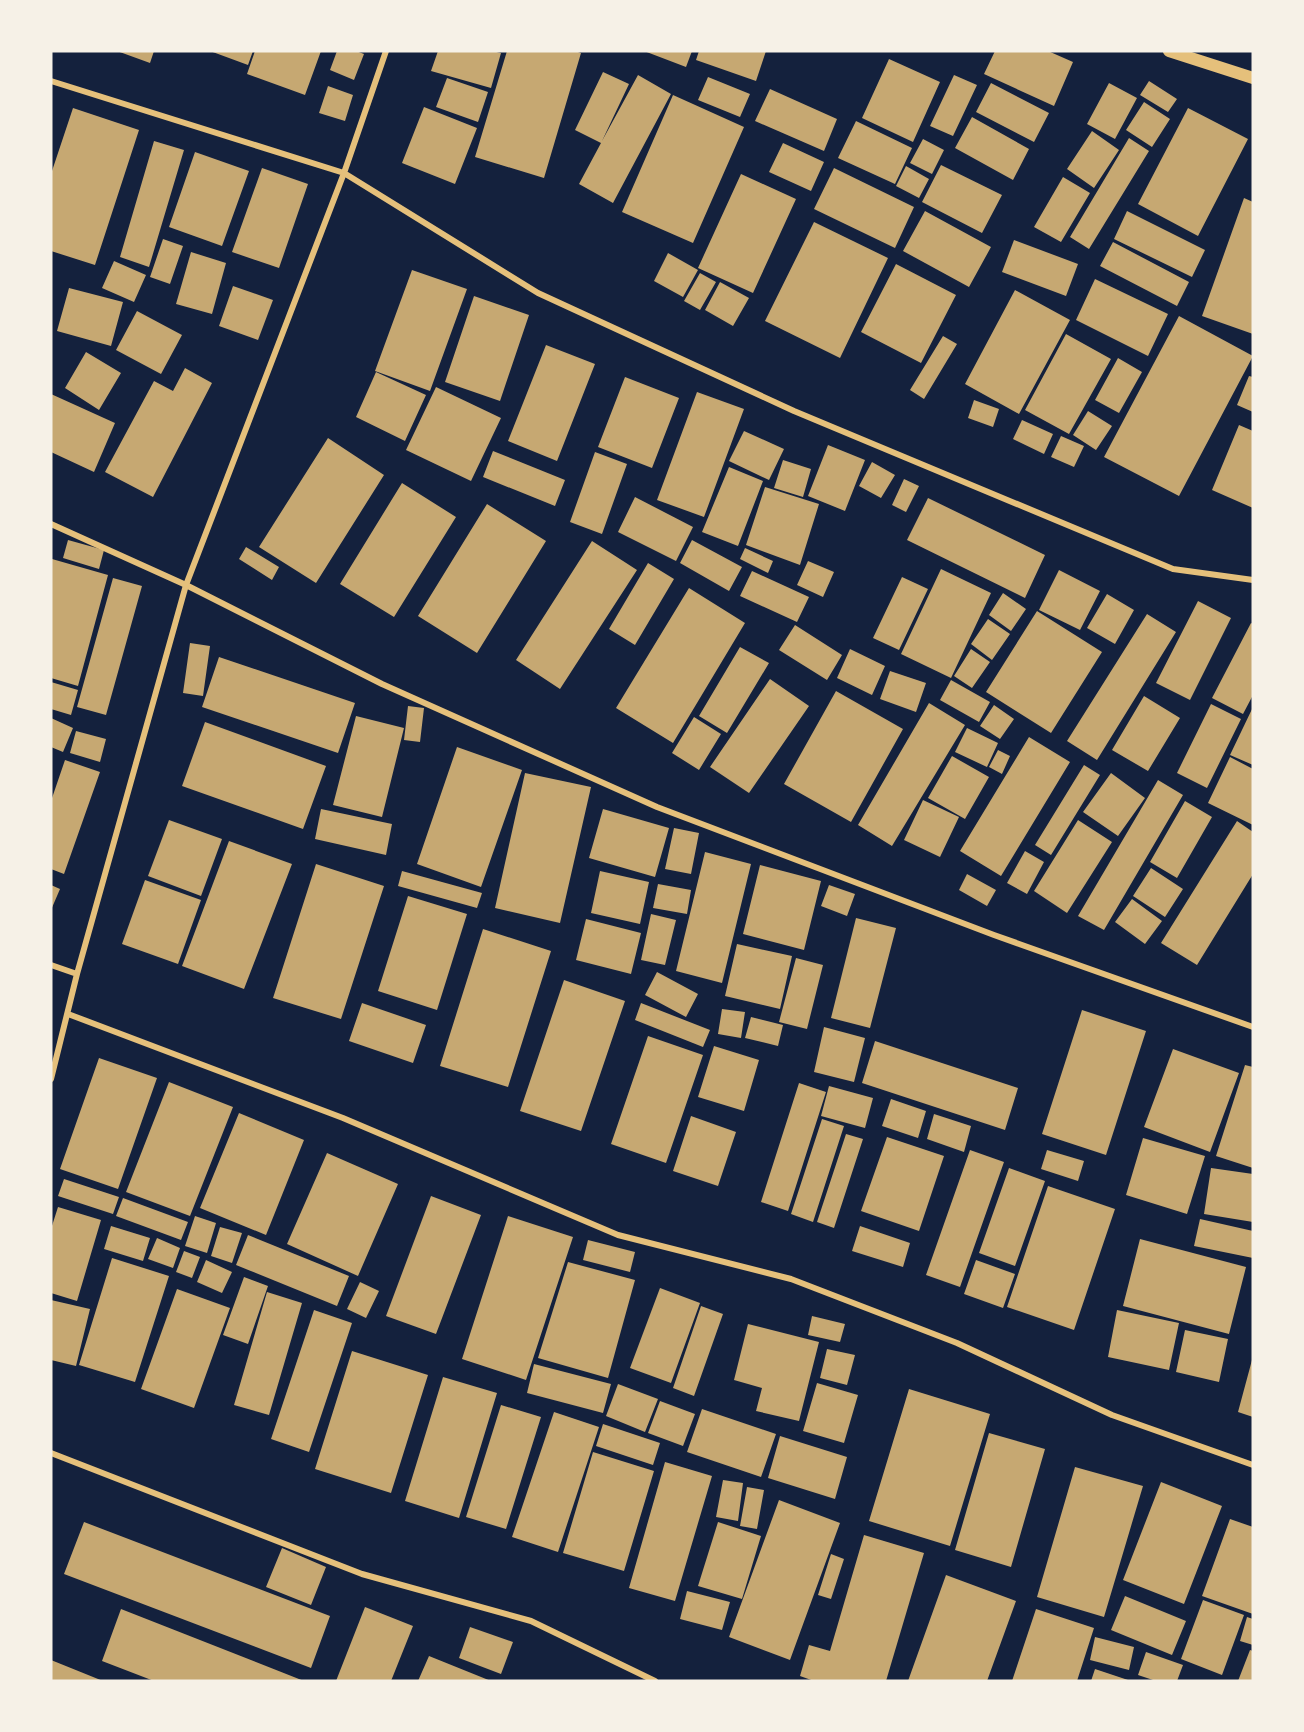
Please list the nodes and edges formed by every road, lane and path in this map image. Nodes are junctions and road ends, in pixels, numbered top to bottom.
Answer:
1 (386, 51) edge
2 (1169, 51) edge
3 (1253, 78) edge
4 (51, 81) edge
5 (344, 173) junction
6 (51, 524) edge
7 (1253, 580) edge
8 (186, 585) junction
9 (51, 965) edge
10 (77, 974) junction
11 (68, 1014) junction
12 (1253, 1027) edge
13 (51, 1079) edge
14 (51, 1453) edge
15 (1253, 1466) edge
16 (655, 1681) edge

1 - 5 street
2 - 3 main road
4 - 5 street
5 - 7 street
5 - 8 street
6 - 8 street
8 - 10 street
8 - 12 street
9 - 10 street
10 - 11 street
11 - 13 street
11 - 15 street
14 - 16 street

